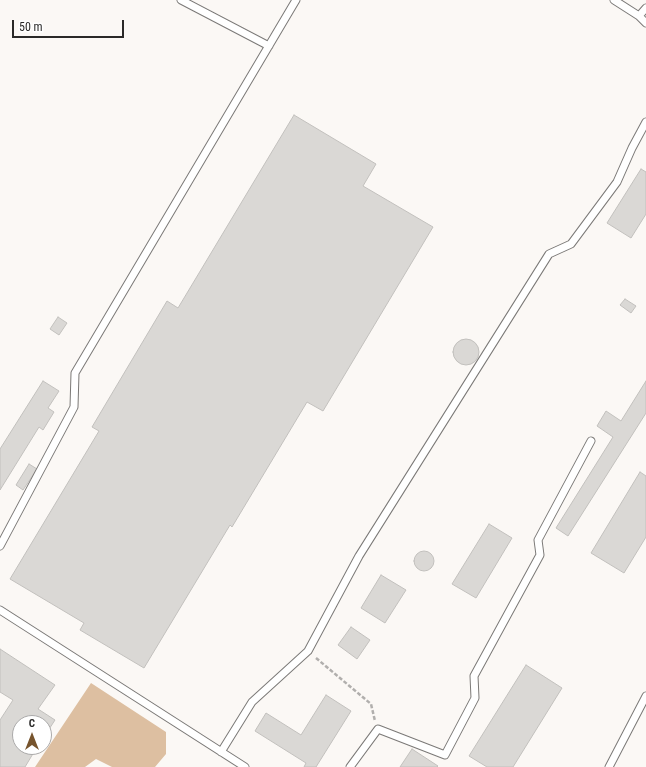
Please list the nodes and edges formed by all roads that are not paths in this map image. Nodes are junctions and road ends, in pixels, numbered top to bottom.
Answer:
1 (181, 0) edge
2 (296, 0) edge
3 (614, 0) edge
4 (646, 8) edge
5 (639, 16) junction
6 (646, 22) edge
7 (269, 46) junction
8 (646, 122) edge
9 (591, 442) dead end
10 (0, 546) edge
11 (0, 610) edge
12 (646, 696) edge
13 (221, 752) junction
14 (245, 767) edge
15 (350, 767) edge
16 (609, 767) edge

1 - 7 lane
2 - 7 lane
3 - 5 lane
4 - 5 lane
5 - 6 lane
7 - 10 lane
8 - 13 lane
9 - 15 lane
11 - 13 lane
12 - 16 lane
13 - 14 lane

